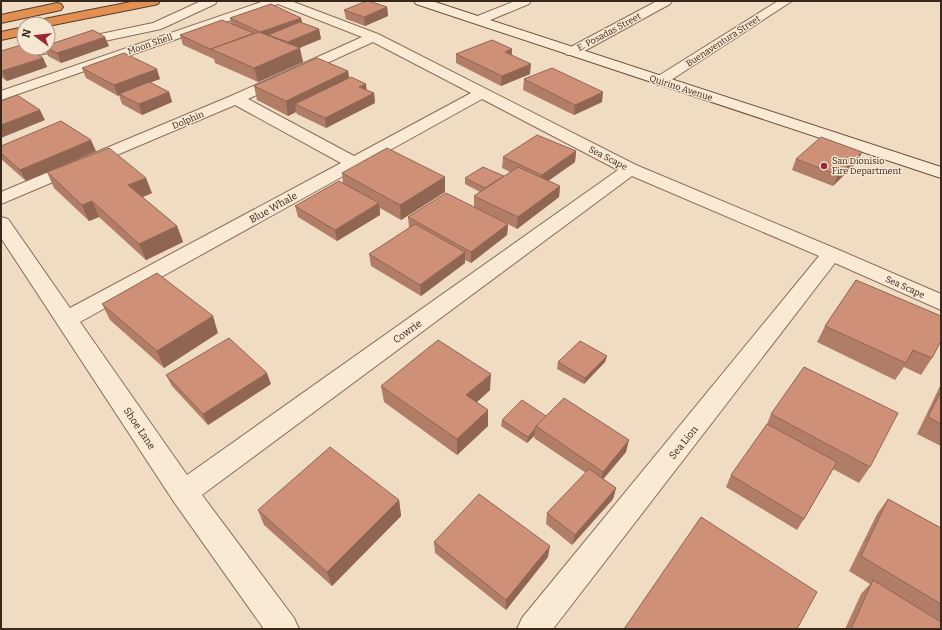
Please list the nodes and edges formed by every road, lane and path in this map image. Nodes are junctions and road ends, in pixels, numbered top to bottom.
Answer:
1 (155, 1) edge
2 (211, 1) edge
3 (276, 1) edge
4 (280, 1) edge
5 (420, 1) edge
6 (525, 1) edge
7 (666, 1) edge
8 (786, 1) edge
9 (1, 15) edge
10 (1, 19) edge
11 (479, 20) junction
12 (56, 21) edge
13 (56, 23) edge
14 (16, 29) edge
15 (1, 32) edge
16 (16, 33) edge
17 (1, 36) edge
18 (373, 38) junction
19 (572, 52) junction
20 (1, 59) edge
21 (660, 81) junction
22 (480, 94) junction
23 (1, 96) edge
24 (236, 100) junction
25 (354, 163) junction
26 (630, 169) junction
27 (941, 173) edge
28 (1, 199) edge
29 (1, 223) edge
30 (832, 254) junction
31 (941, 303) edge
32 (67, 320) junction
33 (184, 493) junction
34 (283, 629) edge
35 (533, 629) edge

1 - 12 highway
1 - 13 highway
2 - 20 street
3 - 23 street, Moon Shell
4 - 18 street, Sea Scape
5 - 11 street, Quirino Avenue
6 - 11 street
7 - 19 street, E. Posadas Street
8 - 21 street, Buenaventura Street
9 - 10 highway
11 - 19 street, Quirino Avenue
14 - 15 highway
16 - 17 highway
18 - 22 street, Sea Scape
18 - 24 street, Dolphin
19 - 21 street, Quirino Avenue
21 - 27 street, Quirino Avenue
22 - 25 street, Blue Whale
22 - 26 street, Sea Scape
24 - 25 street
24 - 28 street, Dolphin
25 - 32 street, Blue Whale
26 - 30 street, Sea Scape
26 - 33 street, Cowrie
29 - 32 street, Shoe Lane
30 - 31 street, Sea Scape
30 - 35 street, Sea Lion
32 - 33 street, Shoe Lane
33 - 34 street, Shoe Lane

